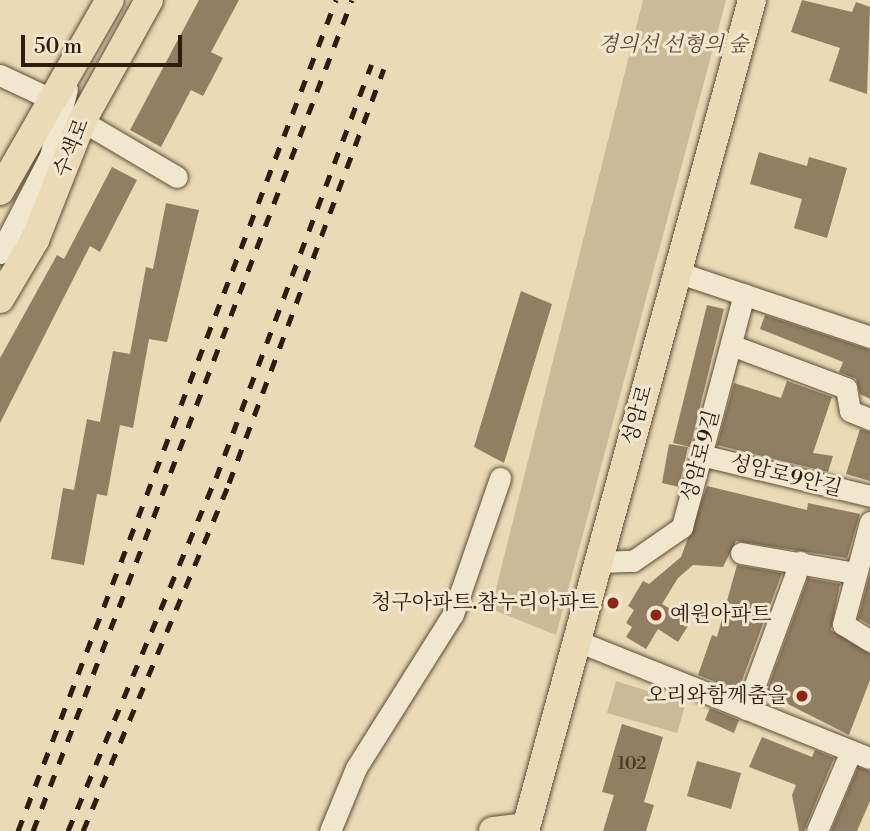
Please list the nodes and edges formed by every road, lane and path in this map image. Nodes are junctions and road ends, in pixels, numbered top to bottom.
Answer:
1 (110, 0) edge
2 (149, 0) edge
3 (752, 0) edge
4 (72, 70) junction
5 (0, 75) edge
6 (55, 101) junction
7 (82, 121) junction
8 (8, 159) edge
9 (177, 177) dead end
10 (0, 191) edge
11 (0, 253) edge
12 (677, 272) junction
13 (744, 295) junction
14 (0, 299) edge
15 (870, 337) edge
16 (731, 345) junction
17 (870, 419) edge
18 (701, 455) junction
19 (500, 478) dead end
20 (870, 496) edge
21 (870, 522) edge
22 (741, 553) dead end
23 (598, 562) junction
24 (800, 562) junction
25 (855, 573) junction
26 (577, 641) junction
27 (870, 641) edge
28 (746, 709) junction
29 (860, 755) edge
30 (526, 829) edge
31 (330, 831) edge
32 (494, 831) edge
33 (817, 831) edge

1 - 4 main road, 수색로
2 - 7 main road, 수색로
3 - 12 main road, 성암로
4 - 6 main road, 수색로
4 - 11 street
5 - 6 street
6 - 8 main road, 수색로
7 - 9 street
7 - 14 main road, 수색로
8 - 10 main road, 수색로
12 - 13 street
12 - 23 main road, 성암로
13 - 15 street
13 - 16 street, 성암로9길
16 - 17 street
16 - 18 street, 성암로9길
18 - 20 street, 성암로9안길
18 - 23 street, 성암로9길
19 - 31 street
21 - 25 street
22 - 24 street
23 - 26 main road, 성암로
24 - 25 street
24 - 28 street
25 - 27 street
26 - 28 street
26 - 30 main road, 성암로
28 - 29 street
29 - 33 street
30 - 32 main road

